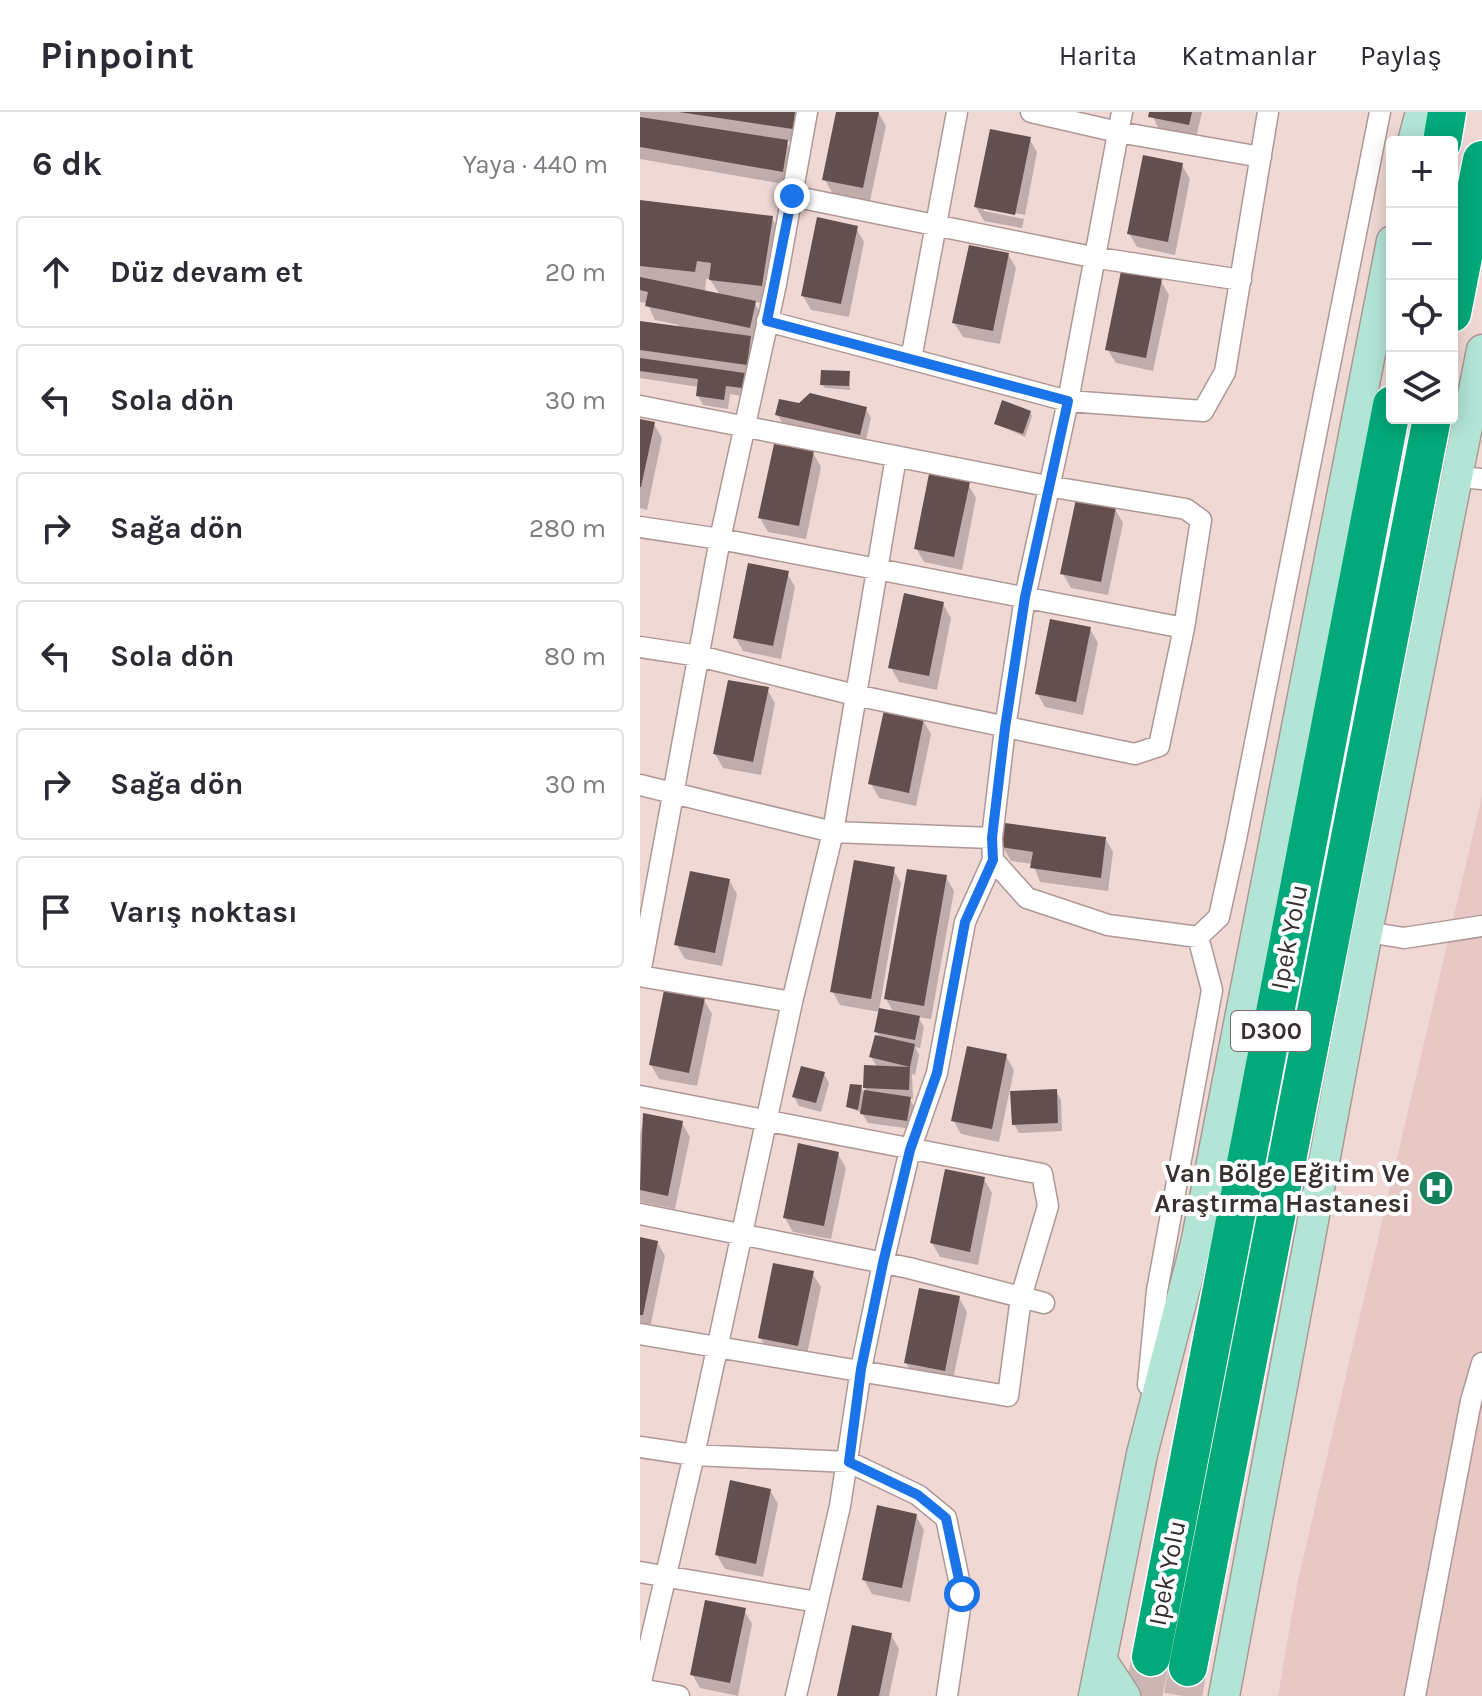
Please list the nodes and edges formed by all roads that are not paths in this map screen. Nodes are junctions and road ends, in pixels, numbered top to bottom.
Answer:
1 (807, 112) edge
2 (957, 112) edge
3 (1031, 112) edge
4 (1268, 112) edge
5 (1380, 112) edge
6 (1421, 112) edge
7 (1447, 112) edge
8 (1120, 122) edge
9 (1415, 136) edge
10 (1443, 136) edge
11 (1261, 157) junction
12 (1482, 160) edge
13 (792, 196) junction
14 (938, 224) junction
15 (1092, 257) junction
16 (1386, 272) edge
17 (1241, 280) junction
18 (1458, 282) edge
19 (767, 321) junction
20 (1482, 350) edge
21 (911, 359) junction
22 (1068, 401) junction
23 (640, 406) edge
24 (1388, 424) edge
25 (1431, 424) edge
26 (746, 428) junction
27 (896, 457) junction
28 (1470, 478) edge
29 (1047, 486) junction
30 (640, 527) edge
31 (720, 539) junction
32 (876, 572) junction
33 (1025, 597) junction
34 (1184, 628) junction
35 (640, 647) edge
36 (699, 656) junction
37 (855, 695) junction
38 (1005, 728) junction
39 (640, 785) edge
40 (671, 795) junction
41 (833, 832) junction
42 (992, 838) junction
43 (993, 860) junction
44 (1482, 926) edge
45 (1367, 932) junction
46 (1198, 937) junction
47 (640, 975) edge
48 (792, 1002) junction
49 (640, 1096) edge
50 (767, 1123) junction
51 (910, 1150) junction
52 (640, 1214) edge
53 (742, 1234) junction
54 (883, 1263) junction
55 (1021, 1297) junction
56 (1044, 1303) dead end
57 (640, 1334) edge
58 (716, 1348) junction
59 (1482, 1363) edge
60 (861, 1369) junction
61 (640, 1447) edge
62 (1142, 1454) junction
63 (694, 1455) junction
64 (849, 1462) junction
65 (640, 1572) edge
66 (667, 1578) junction
67 (817, 1602) junction
68 (1151, 1657) tunnel mouth
69 (1102, 1661) junction
70 (1212, 1686) edge
71 (640, 1687) edge
72 (679, 1696) edge
73 (796, 1696) edge
74 (947, 1696) edge
75 (1094, 1696) edge
76 (1125, 1696) edge
77 (1415, 1696) edge

1 - 13 street
2 - 14 street
3 - 8 street
4 - 11 street
5 - 46 street
6 - 9 street
7 - 10 highway
8 - 11 street
8 - 15 street
11 - 17 street
12 - 18 highway
13 - 14 street
13 - 19 street
14 - 15 street
14 - 21 street
15 - 17 street
15 - 22 street
16 - 62 street
17 - 22 street
19 - 21 street
19 - 26 street
20 - 28 street
21 - 22 street
22 - 29 street
23 - 26 street
24 - 68 highway, Ipek Yolu / D300
25 - 70 highway, Ipek Yolu / D300
26 - 27 street
26 - 31 street
27 - 29 street
27 - 32 street
28 - 45 street
29 - 33 street
29 - 34 street
30 - 31 street
31 - 32 street
31 - 36 street
32 - 33 street
32 - 37 street
33 - 34 street
33 - 38 street
34 - 38 street
35 - 36 street
36 - 37 street
36 - 40 street
37 - 38 street
37 - 41 street
38 - 42 street
39 - 40 street
40 - 41 street
40 - 47 street
41 - 42 street
41 - 48 street
42 - 43 street
43 - 46 street
43 - 51 street
44 - 45 street
45 - 70 street
46 - 62 street
47 - 48 street
48 - 50 street
49 - 50 street
50 - 51 street
50 - 53 street
51 - 54 street
51 - 55 street
52 - 53 street
53 - 54 street
53 - 58 street
54 - 55 street
54 - 60 street
55 - 56 street
55 - 60 street
57 - 58 street
58 - 60 street
58 - 63 street
59 - 77 street
60 - 64 street
61 - 63 street
62 - 69 street
63 - 64 street
63 - 66 street
64 - 67 street
64 - 74 street
65 - 66 street
66 - 67 street
66 - 71 street
67 - 73 street
69 - 75 street
69 - 76 street
71 - 72 street

